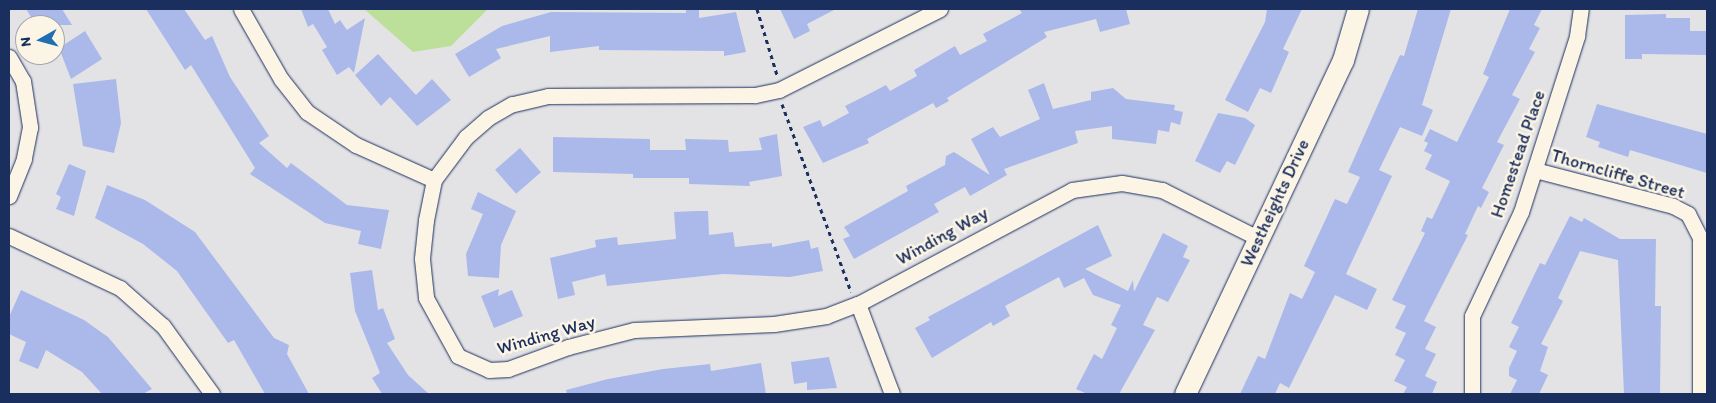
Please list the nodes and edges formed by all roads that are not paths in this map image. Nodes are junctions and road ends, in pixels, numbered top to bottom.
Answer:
1 (241, 9) edge
2 (940, 9) edge
3 (1358, 9) edge
4 (1581, 9) edge
5 (9, 58) edge
6 (1535, 170) junction
7 (434, 180) junction
8 (9, 196) edge
9 (9, 236) edge
10 (1258, 238) junction
11 (858, 304) junction
12 (212, 394) edge
13 (892, 394) edge
14 (1185, 394) edge
15 (1472, 394) edge
16 (1700, 394) edge

1 - 7 street
2 - 7 street, Winding Way
3 - 10 street, Westheights Drive
4 - 6 street, Homestead Place
5 - 8 street
6 - 15 street, Homestead Place
6 - 16 street, Thorncliffe Street
7 - 11 street, Winding Way
9 - 12 street
10 - 11 street, Winding Way
10 - 14 street, Westheights Drive
11 - 13 street

